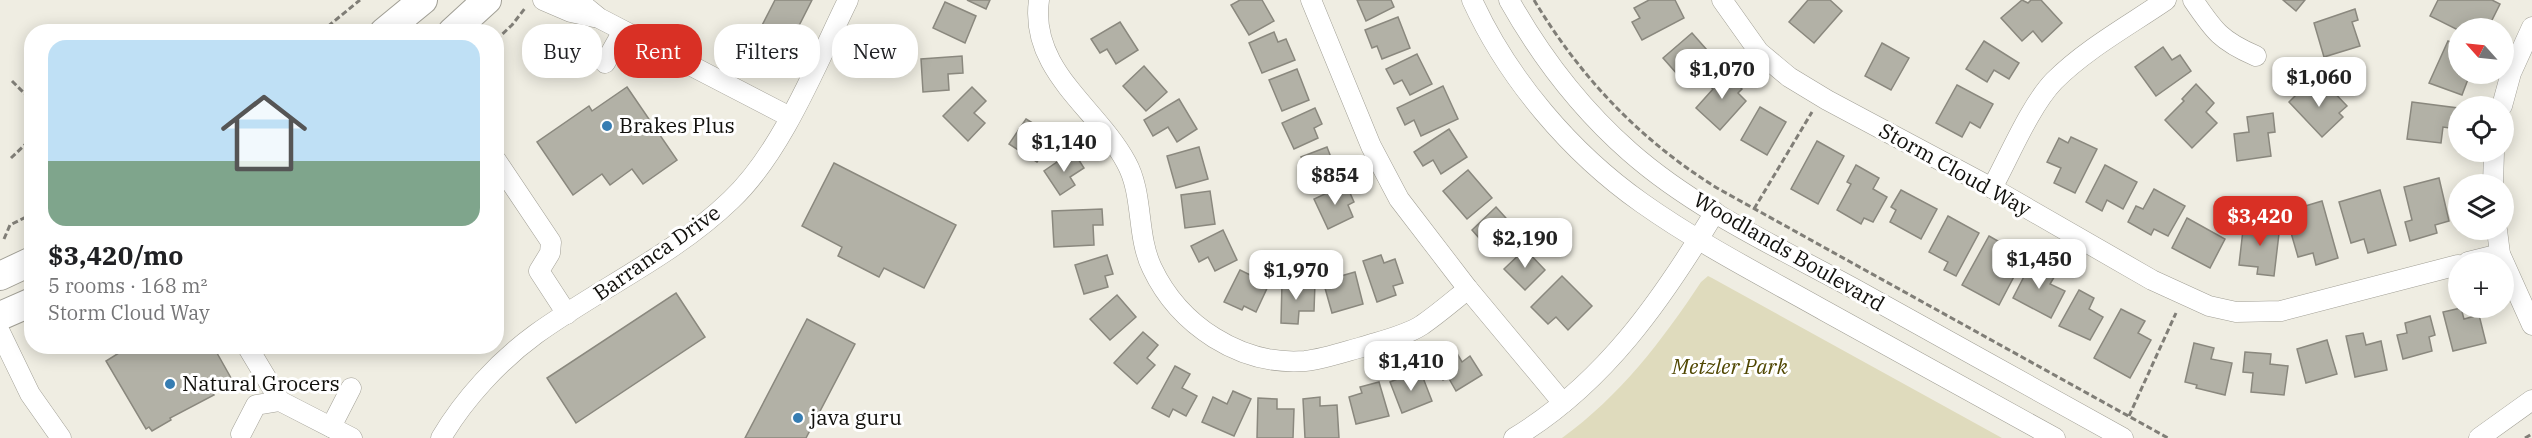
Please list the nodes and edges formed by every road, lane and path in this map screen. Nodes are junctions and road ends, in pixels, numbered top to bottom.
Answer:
1 (360, 0) edge
2 (423, 0) edge
3 (487, 0) edge
4 (577, 0) edge
5 (848, 0) edge
6 (1039, 0) edge
7 (1311, 0) edge
8 (1472, 0) edge
9 (1509, 0) edge
10 (1534, 0) edge
11 (1722, 0) edge
12 (2166, 0) edge
13 (2193, 0) edge
14 (535, 3) edge
15 (599, 18) junction
16 (331, 24) edge
17 (394, 24) edge
18 (461, 24) edge
19 (614, 26) edge
20 (2532, 27) edge
21 (504, 32) edge
22 (614, 47) edge
23 (2256, 56) dead end
24 (605, 63) dead end
25 (702, 72) edge
26 (12, 81) dead end
27 (24, 93) edge
28 (2505, 96) edge
29 (1812, 112) dead end
30 (790, 117) junction
31 (24, 146) edge
32 (11, 158) dead end
33 (504, 172) edge
34 (1992, 189) junction
35 (1754, 209) junction
36 (1715, 212) junction
37 (24, 218) edge
38 (4, 239) dead end
39 (1698, 239) junction
40 (24, 265) edge
41 (2448, 268) edge
42 (0, 276) edge
43 (2514, 285) edge
44 (1468, 289) junction
45 (24, 306) edge
46 (567, 314) junction
47 (2176, 314) dead end
48 (0, 316) edge
49 (2532, 325) edge
50 (0, 332) edge
51 (253, 354) edge
52 (351, 388) dead end
53 (2532, 400) edge
54 (280, 401) junction
55 (1563, 403) junction
56 (2129, 416) junction
57 (331, 427) junction
58 (241, 434) dead end
59 (2532, 434) edge
60 (61, 438) edge
61 (352, 438) edge
62 (441, 438) edge
63 (1514, 438) edge
64 (2055, 438) edge
65 (2123, 438) edge
66 (2169, 438) edge
67 (2479, 438) edge
68 (2525, 438) edge

1 - 16 path
2 - 17 highway
3 - 18 highway
4 - 15 street
5 - 30 street, Barranca Drive
6 - 44 street
7 - 44 street
8 - 39 street, Woodlands Boulevard
9 - 36 street, Woodlands Boulevard
10 - 35 path
11 - 34 street, Storm Cloud Way
12 - 34 street
13 - 23 street
14 - 15 street
14 - 21 path
15 - 19 street
20 - 28 street
22 - 24 street
25 - 30 street
26 - 27 path
29 - 35 path
30 - 46 street, Barranca Drive
31 - 32 path
33 - 46 street
34 - 41 street, Storm Cloud Way
35 - 56 path
36 - 39 street
36 - 65 street, Woodlands Boulevard
37 - 38 path
39 - 55 street
39 - 64 street, Woodlands Boulevard
40 - 42 highway
43 - 49 street
44 - 55 street
45 - 48 highway
46 - 62 street, Barranca Drive
47 - 56 path
50 - 60 street
51 - 54 street
52 - 57 street
53 - 67 street
54 - 57 street
54 - 58 street
55 - 63 street
56 - 66 path
57 - 61 street
59 - 68 path

